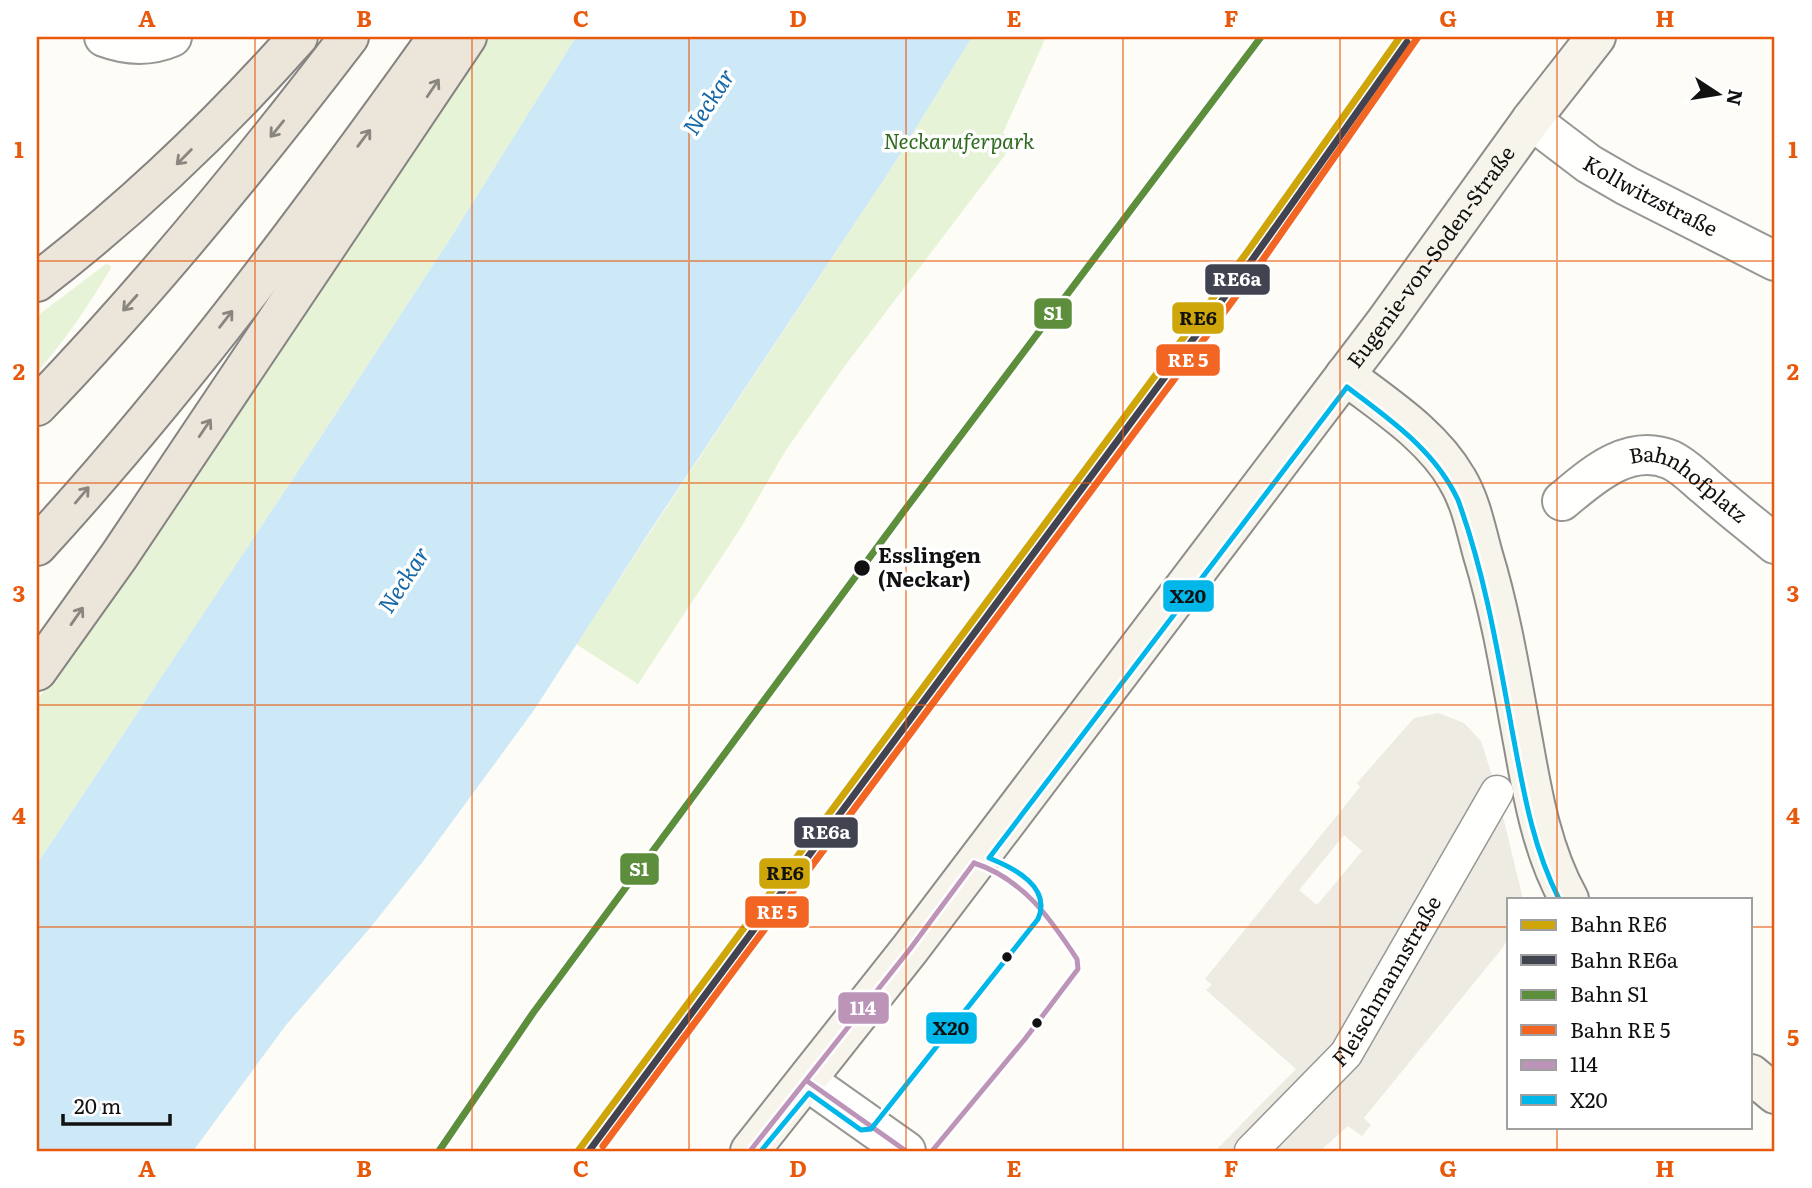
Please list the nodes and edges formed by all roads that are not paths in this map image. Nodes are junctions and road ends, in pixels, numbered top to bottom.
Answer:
1 (104, 37) edge
2 (173, 37) edge
3 (298, 37) edge
4 (349, 37) edge
5 (438, 37) edge
6 (467, 37) edge
7 (1595, 37) edge
8 (1531, 120) junction
9 (1775, 261) edge
10 (37, 282) edge
11 (1345, 375) junction
12 (37, 406) edge
13 (1562, 501) dead end
14 (1775, 544) edge
15 (37, 546) edge
16 (37, 671) edge
17 (1497, 792) dead end
18 (1569, 898) edge
19 (1752, 1075) edge
20 (807, 1081) junction
21 (1775, 1094) edge
22 (750, 1151) edge
23 (906, 1151) edge
24 (1251, 1151) edge

1 - 2 street
3 -> 10 highway
4 -> 12 highway
15 -> 5 highway
16 -> 6 highway
7 - 8 main road, Eugenie-von-Soden-Straße
8 - 9 street, Kollwitzstraße
8 - 11 main road, Eugenie-von-Soden-Straße
11 - 18 main road
11 - 20 main road, Eugenie-von-Soden-Straße
13 - 14 street, Bahnhofplatz
17 - 24 street, Fleischmannstraße
19 - 21 main road
20 - 22 main road, Eugenie-von-Soden-Straße
20 - 23 street

